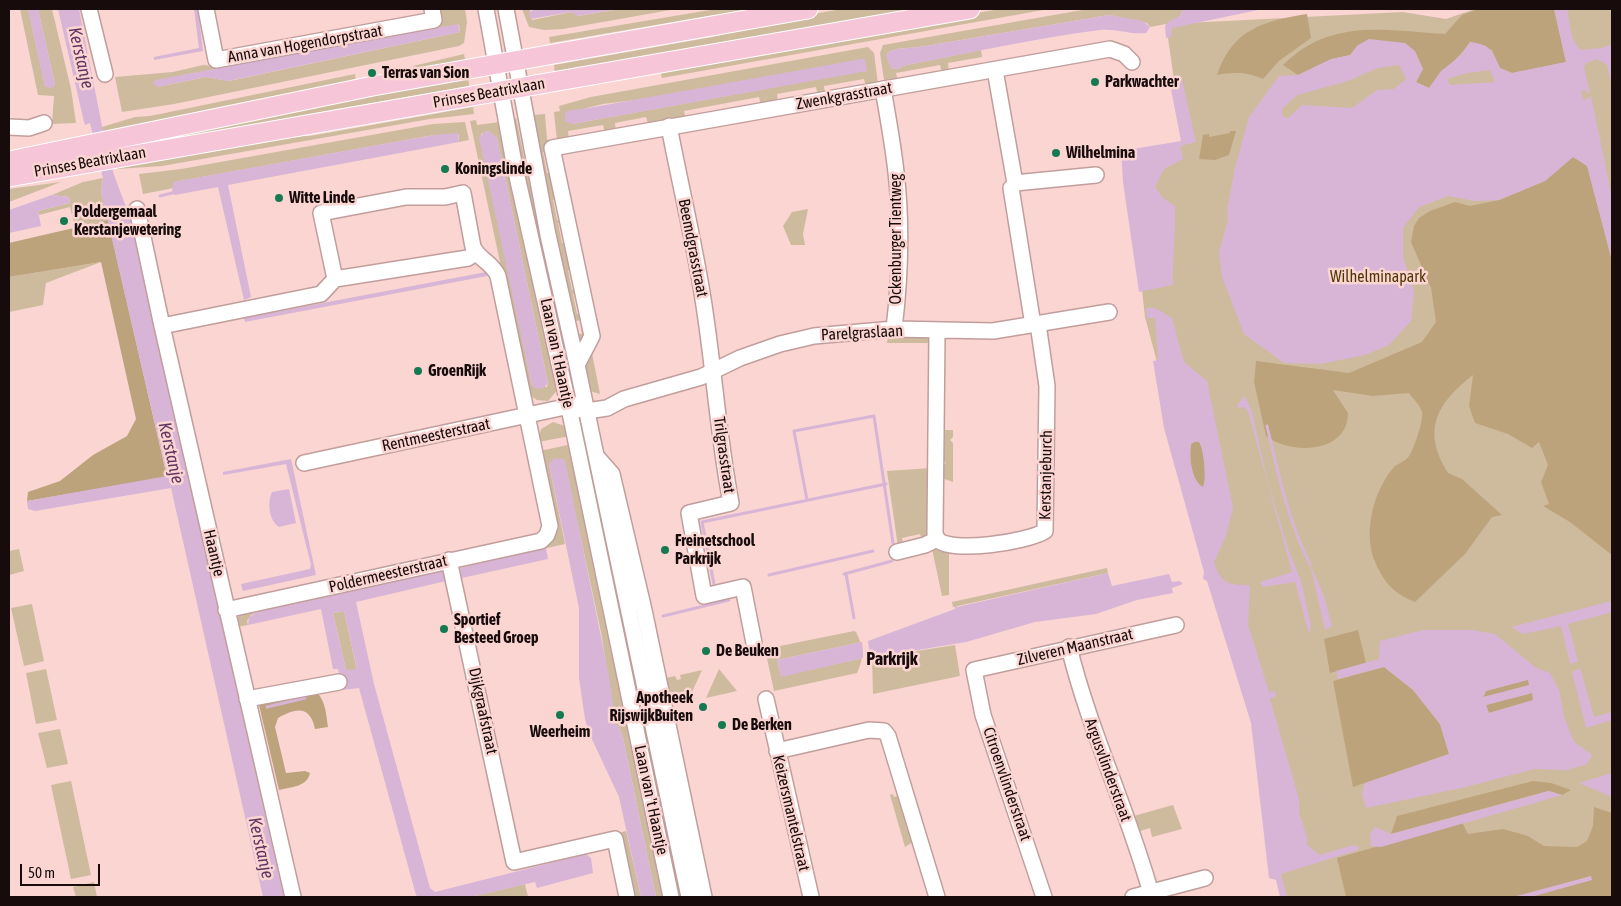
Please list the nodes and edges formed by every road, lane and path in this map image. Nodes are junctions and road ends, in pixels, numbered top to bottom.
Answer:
1 (89, 9) edge
2 (206, 9) edge
3 (432, 9) edge
4 (486, 9) edge
5 (506, 9) edge
6 (808, 9) edge
7 (970, 9) edge
8 (515, 62) junction
9 (1132, 62) dead end
10 (496, 66) junction
11 (995, 70) junction
12 (105, 74) dead end
13 (519, 88) junction
14 (883, 89) junction
15 (500, 91) junction
16 (44, 123) dead end
17 (669, 126) junction
18 (9, 127) edge
19 (552, 148) joint
20 (102, 151) junction
21 (9, 161) edge
22 (1096, 175) dead end
23 (9, 177) edge
24 (1013, 185) junction
25 (137, 209) dead end
26 (476, 253) junction
27 (335, 279) junction
28 (1109, 312) dead end
29 (1036, 325) junction
30 (162, 326) junction
31 (894, 329) junction
32 (938, 332) junction
33 (577, 365) junction
34 (714, 370) junction
35 (586, 406) junction
36 (569, 408) junction
37 (526, 416) junction
38 (596, 457) junction
39 (304, 463) dead end
40 (937, 538) junction
41 (896, 552) dead end
42 (449, 560) junction
43 (640, 592) junction
44 (226, 610) junction
45 (628, 614) junction
46 (611, 615) junction
47 (1176, 625) dead end
48 (754, 643) dead end
49 (1069, 647) junction
50 (974, 670) joint
51 (339, 682) dead end
52 (645, 695) junction
53 (247, 699) junction
54 (629, 699) junction
55 (766, 699) dead end
56 (656, 750) junction
57 (776, 750) junction
58 (674, 762) junction
59 (1205, 878) dead end
60 (1151, 895) edge
61 (293, 897) edge
62 (628, 897) edge
63 (671, 897) edge
64 (689, 897) edge
65 (704, 897) edge
66 (811, 897) edge
67 (937, 897) edge
68 (1044, 897) edge
69 (1133, 897) edge

1 - 12 street
2 - 3 street, Anna van Hogendorpstraat
4 - 10 street
5 - 8 street
6 - 8 main road, Prinses Beatrixlaan
7 - 13 main road, Prinses Beatrixlaan
8 - 10 main road, Prinses Beatrixlaan
8 - 13 street, Laan van 't Haantje
9 - 11 street, Zwenkgrasstraat
10 - 15 street, Laan van 't Haantje
10 - 20 main road, Prinses Beatrixlaan
11 - 14 street, Zwenkgrasstraat
11 - 24 street
13 - 15 main road, Prinses Beatrixlaan
13 - 33 street, Laan van 't Haantje
14 - 17 street, Zwenkgrasstraat
14 - 31 street, Ockenburger Tientweg
15 - 20 main road, Prinses Beatrixlaan
15 - 36 street, Laan van 't Haantje
16 - 18 street
17 - 19 street, Zwenkgrasstraat
17 - 34 street, Beemdgrasstraat
19 - 33 street, Laan van 't Haantje
20 - 21 main road, Prinses Beatrixlaan
20 - 23 main road, Prinses Beatrixlaan
22 - 24 street
24 - 29 street
25 - 30 street, Haantje
26 - 27 street
26 - 27 street
26 - 37 street
27 - 30 street
28 - 29 street, Parelgraslaan
29 - 32 street, Parelgraslaan
29 - 40 street, Kerstanjeburch
30 - 44 street, Haantje
31 - 32 street, Parelgraslaan
31 - 34 street, Parelgraslaan
32 - 40 street
33 - 35 street, Laan van 't Haantje
34 - 35 street, Parelgraslaan
34 - 48 street, Trilgrasstraat
35 - 36 street
35 - 38 street, Laan van 't Haantje
36 - 37 street, Rentmeesterstraat
36 - 46 street, Laan van 't Haantje
37 - 39 street, Rentmeesterstraat
37 - 42 street, Poldermeesterstraat
38 - 43 street, Laan van 't Haantje
38 - 45 street, Laan van 't Haantje
40 - 41 street
42 - 44 street, Poldermeesterstraat
42 - 62 street, Dijkgraafstraat
43 - 45 street
43 - 58 street, Laan van 't Haantje
44 - 53 street, Haantje
45 - 46 street
45 - 52 street, Laan van 't Haantje
46 - 54 street, Laan van 't Haantje
47 - 49 street, Zilveren Maanstraat
49 - 50 street, Zilveren Maanstraat
49 - 60 street, Argusvlinderstraat
50 - 68 street, Citroenvlinderstraat
51 - 53 street
52 - 54 street
52 - 56 street, Laan van 't Haantje
53 - 61 street, Haantje
54 - 63 street, Laan van 't Haantje
55 - 57 street, Keizersmantelstraat
56 - 58 street, Laan van 't Haantje
56 - 64 street, Laan van 't Haantje
57 - 66 street, Keizersmantelstraat
57 - 67 street
58 - 65 street, Laan van 't Haantje
59 - 60 street
60 - 69 street

